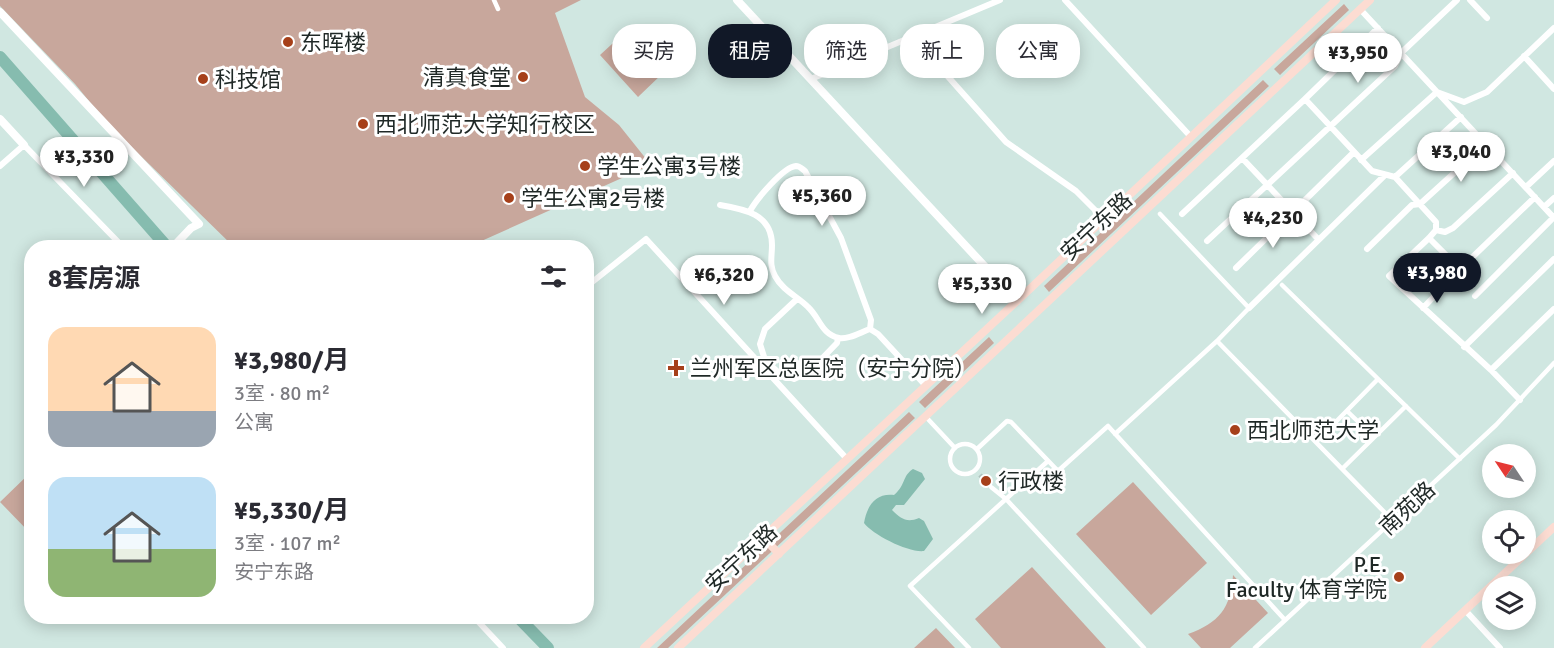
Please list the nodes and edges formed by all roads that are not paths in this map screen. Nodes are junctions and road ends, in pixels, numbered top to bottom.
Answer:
1 (494, 0) edge
2 (737, 0) edge
3 (1000, 0) edge
4 (1065, 0) edge
5 (1336, 0) edge
6 (1370, 0) edge
7 (1457, 0) edge
8 (1470, 0) edge
9 (498, 9) dead end
10 (1360, 9) junction
11 (0, 12) edge
12 (1487, 18) dead end
13 (1378, 28) junction
14 (1554, 28) edge
15 (1401, 52) junction
16 (1524, 56) junction
17 (949, 78) edge
18 (811, 79) junction
19 (1554, 89) edge
20 (1437, 92) junction
21 (1305, 99) junction
22 (1461, 117) junction
23 (0, 119) edge
24 (1330, 126) junction
25 (1191, 137) junction
26 (1486, 144) junction
27 (24, 145) junction
28 (1354, 152) junction
29 (1242, 158) junction
30 (1361, 160) junction
31 (1554, 161) edge
32 (0, 166) edge
33 (1513, 173) junction
34 (1385, 175) junction
35 (1395, 177) junction
36 (1267, 185) junction
37 (1526, 187) junction
38 (1535, 197) junction
39 (1554, 198) edge
40 (1420, 204) junction
41 (720, 205) dead end
42 (1544, 207) junction
43 (750, 211) junction
44 (1293, 212) junction
45 (1160, 214) dead end
46 (1182, 214) dead end
47 (1554, 218) edge
48 (1104, 219) junction
49 (1436, 230) junction
50 (1429, 238) junction
51 (1318, 239) junction
52 (116, 240) edge
53 (180, 240) edge
54 (1207, 241) dead end
55 (1367, 249) dead end
56 (1554, 259) edge
57 (1236, 268) dead end
58 (1460, 269) junction
59 (594, 280) edge
60 (1282, 285) dead end
61 (1475, 296) dead end
62 (797, 299) junction
63 (1017, 300) junction
64 (1249, 308) junction
65 (1424, 308) junction
66 (1554, 309) edge
67 (870, 329) junction
68 (838, 338) junction
69 (1217, 341) junction
70 (1464, 346) junction
71 (1554, 363) edge
72 (1491, 370) junction
73 (1378, 379) junction
74 (926, 386) junction
75 (1520, 400) junction
76 (1406, 406) junction
77 (1347, 411) junction
78 (926, 417) junction
79 (1115, 434) junction
80 (1374, 437) junction
81 (1316, 442) junction
82 (955, 448) junction
83 (976, 449) junction
84 (847, 459) junction
85 (1460, 459) junction
86 (1048, 461) junction
87 (1342, 469) junction
88 (976, 471) junction
89 (980, 476) tunnel mouth
90 (991, 487) tunnel mouth
91 (1005, 499) junction
92 (1393, 521) junction
93 (1554, 527) edge
94 (763, 537) junction
95 (779, 554) junction
96 (1465, 610) junction
97 (1285, 620) junction
98 (480, 624) edge
99 (502, 648) edge
100 (644, 648) edge
101 (678, 648) edge
102 (969, 648) edge
103 (1144, 648) edge
104 (1255, 648) edge
105 (1425, 648) edge
106 (1500, 648) edge

1 - 9 street
2 - 18 street
3 - 18 street
4 - 25 street
5 - 25 main road, 安宁东路
6 - 10 main road, 安宁东路
7 - 15 street
8 - 12 street
10 - 13 street
10 - 78 main road, 安宁东路
11 - 53 street
13 - 15 street
13 - 21 street
14 - 16 street
15 - 20 street
15 - 24 street
16 - 19 street
16 - 20 street
17 - 48 street
18 - 63 street
20 - 22 street
20 - 30 street
21 - 24 street
21 - 29 street
22 - 26 street
22 - 35 street
23 - 27 street
24 - 28 street
24 - 36 street
25 - 48 main road, 安宁东路
26 - 33 street
26 - 40 street
27 - 32 street
27 - 52 street
28 - 30 street
28 - 44 street
29 - 36 street
29 - 46 street
30 - 34 street
31 - 37 street
33 - 37 street
33 - 49 street
34 - 35 street
34 - 51 street
35 - 40 street
36 - 44 street
36 - 54 street
37 - 38 street
38 - 42 street
38 - 58 street
39 - 42 street
40 - 49 street
40 - 55 street
41 - 43 street
42 - 47 street
43 - 62 street
43 - 67 street
44 - 51 street
44 - 57 street
45 - 64 street
47 - 61 street
48 - 63 main road, 安宁东路
49 - 50 street
50 - 58 street
50 - 65 street
51 - 64 street
56 - 70 street
58 - 65 street
59 - 84 street
60 - 73 street
62 - 68 street
62 - 68 street
63 - 74 main road, 安宁东路
64 - 69 street
65 - 70 street
66 - 72 street
67 - 68 street
67 - 74 street
69 - 79 street
69 - 81 street
70 - 72 street
71 - 75 street, 南苑路
72 - 75 street
73 - 76 street
73 - 77 street
74 - 84 main road, 安宁东路
75 - 85 street, 南苑路
76 - 80 street
76 - 85 street
77 - 80 street
77 - 81 street
78 - 82 street
78 - 95 main road, 安宁东路
79 - 86 street
79 - 97 street
80 - 87 street
81 - 87 street
82 - 83 street
82 - 88 street
83 - 86 street
83 - 88 street
84 - 94 main road, 安宁东路
85 - 92 street, 南苑路
86 - 91 street
87 - 92 street
88 - 89 street
90 - 91 street
91 - 102 street
91 - 103 street
92 - 97 street, 南苑路
93 - 96 main road
94 - 95 main road
94 - 100 main road, 安宁东路
95 - 101 main road, 安宁东路
96 - 105 main road
96 - 106 street
97 - 104 street, 南苑路
98 - 99 street

